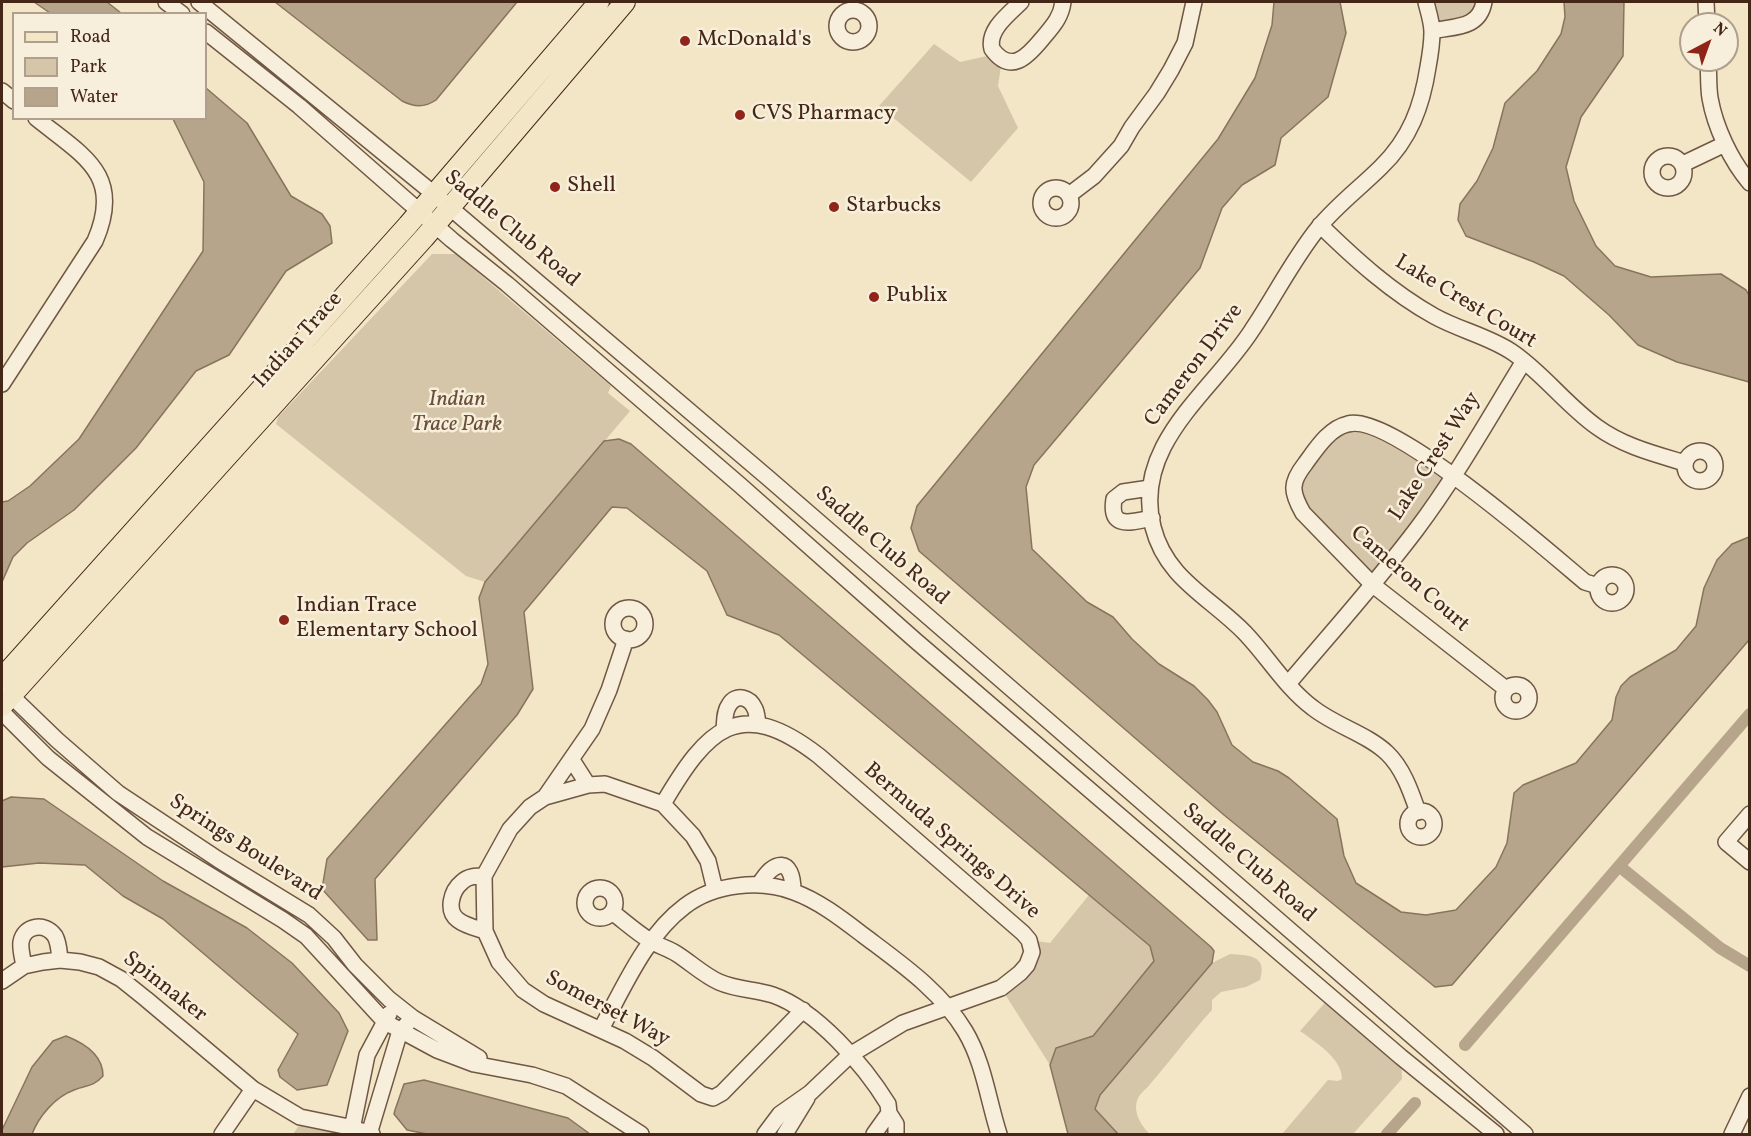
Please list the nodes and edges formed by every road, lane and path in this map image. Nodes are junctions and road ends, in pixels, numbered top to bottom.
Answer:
1 (166, 2) edge
2 (199, 2) edge
3 (598, 2) edge
4 (625, 2) edge
5 (1022, 2) edge
6 (1063, 2) edge
7 (1194, 2) edge
8 (1426, 2) edge
9 (1484, 2) edge
10 (179, 12) edge
11 (1432, 31) junction
12 (207, 33) edge
13 (1709, 72) edge
14 (38, 120) edge
15 (1725, 144) junction
16 (1683, 164) dead end
17 (1749, 183) edge
18 (434, 194) junction
19 (1069, 195) dead end
20 (449, 208) junction
21 (419, 212) junction
22 (435, 225) junction
23 (1320, 225) junction
24 (1524, 361) junction
25 (2, 384) edge
26 (1685, 463) dead end
27 (1454, 475) junction
28 (1150, 488) junction
29 (1152, 518) junction
30 (1373, 585) junction
31 (1598, 586) dead end
32 (626, 639) dead end
33 (2, 678) edge
34 (1288, 684) junction
35 (1506, 689) dead end
36 (4, 700) edge
37 (758, 723) junction
38 (724, 729) junction
39 (572, 760) junction
40 (588, 785) junction
41 (545, 797) junction
42 (663, 804) junction
43 (1418, 812) dead end
44 (1749, 814) edge
45 (1749, 862) edge
46 (484, 876) junction
47 (759, 885) junction
48 (715, 890) junction
49 (793, 891) junction
50 (612, 912) dead end
51 (485, 931) junction
52 (650, 941) junction
53 (60, 960) junction
54 (24, 966) junction
55 (2, 981) edge
56 (396, 1004) junction
57 (946, 1008) junction
58 (803, 1010) junction
59 (413, 1018) junction
60 (385, 1022) junction
61 (601, 1029) junction
62 (400, 1032) junction
63 (850, 1055) junction
64 (495, 1066) junction
65 (253, 1089) junction
66 (810, 1093) junction
67 (1749, 1096) edge
68 (890, 1113) junction
69 (348, 1127) junction
70 (222, 1134) edge
71 (371, 1134) edge
72 (641, 1134) edge
73 (765, 1134) edge
74 (785, 1134) edge
75 (794, 1134) edge
76 (874, 1134) edge
77 (896, 1134) edge
78 (999, 1134) edge
79 (1496, 1134) edge
80 (1525, 1134) edge
81 (1732, 1134) edge

1 - 10 street
2 - 18 street, Saddle Club Road
3 - 18 main road, Indian Trace
4 - 20 main road, Indian Trace
5 - 6 street
7 - 19 street
8 - 11 street, Cameron Drive
9 - 11 street
11 - 23 street, Cameron Drive
12 - 21 street, Saddle Club Road
13 - 15 street
14 - 25 street
15 - 16 street
15 - 17 street
18 - 20 street, Saddle Club Road
18 - 21 main road, Indian Trace
20 - 22 main road, Indian Trace
20 - 80 street, Saddle Club Road
21 - 22 street, Saddle Club Road
21 - 33 main road, Indian Trace
22 - 36 main road, Indian Trace
22 - 79 street, Saddle Club Road
23 - 24 street, Lake Crest Court
23 - 28 street, Cameron Drive
24 - 26 street, Lake Crest Court
24 - 27 street, Lake Crest Way
27 - 30 street, Lake Crest Way
27 - 30 street, Cameron Court
27 - 31 street, Cameron Court
28 - 29 street, Cameron Drive
28 - 29 street
29 - 34 street, Cameron Drive
30 - 34 street, Lake Crest Way
30 - 35 street, Cameron Court
32 - 39 street, Somerset Way
34 - 43 street, Cameron Drive
36 - 56 street, Springs Boulevard
36 - 60 street, Springs Boulevard
37 - 38 street
37 - 38 street
37 - 57 street, Bermuda Springs Drive
38 - 42 street
39 - 40 street
39 - 41 street, Somerset Way
40 - 41 street
40 - 42 street
41 - 46 street, Somerset Way
42 - 48 street
44 - 45 street
46 - 51 street, Somerset Way
46 - 51 street
47 - 48 street
47 - 49 street
47 - 49 street
48 - 52 street
49 - 57 street
50 - 52 street
51 - 61 street, Somerset Way
52 - 58 street
52 - 61 street
53 - 54 street, Spinnaker
53 - 54 street
53 - 65 street, Spinnaker
54 - 55 street, Spinnaker
56 - 59 street, Springs Boulevard
56 - 60 street
57 - 63 street, Bermuda Springs Drive
57 - 78 street
58 - 61 street, Somerset Way
58 - 63 street
59 - 62 street, Spinnaker
59 - 64 street, Springs Boulevard
60 - 62 street, Springs Boulevard
60 - 69 street
62 - 64 street, Springs Boulevard
62 - 71 street, Spinnaker
63 - 66 street, Bermuda Springs Drive
63 - 68 street
64 - 72 street, Springs Boulevard
65 - 69 street, Spinnaker
65 - 70 street
66 - 73 street, Bermuda Springs Drive
66 - 74 street, Bermuda Springs Drive
66 - 75 street, Bermuda Springs Drive
67 - 81 street
68 - 76 street
68 - 77 street
69 - 71 street, Spinnaker

